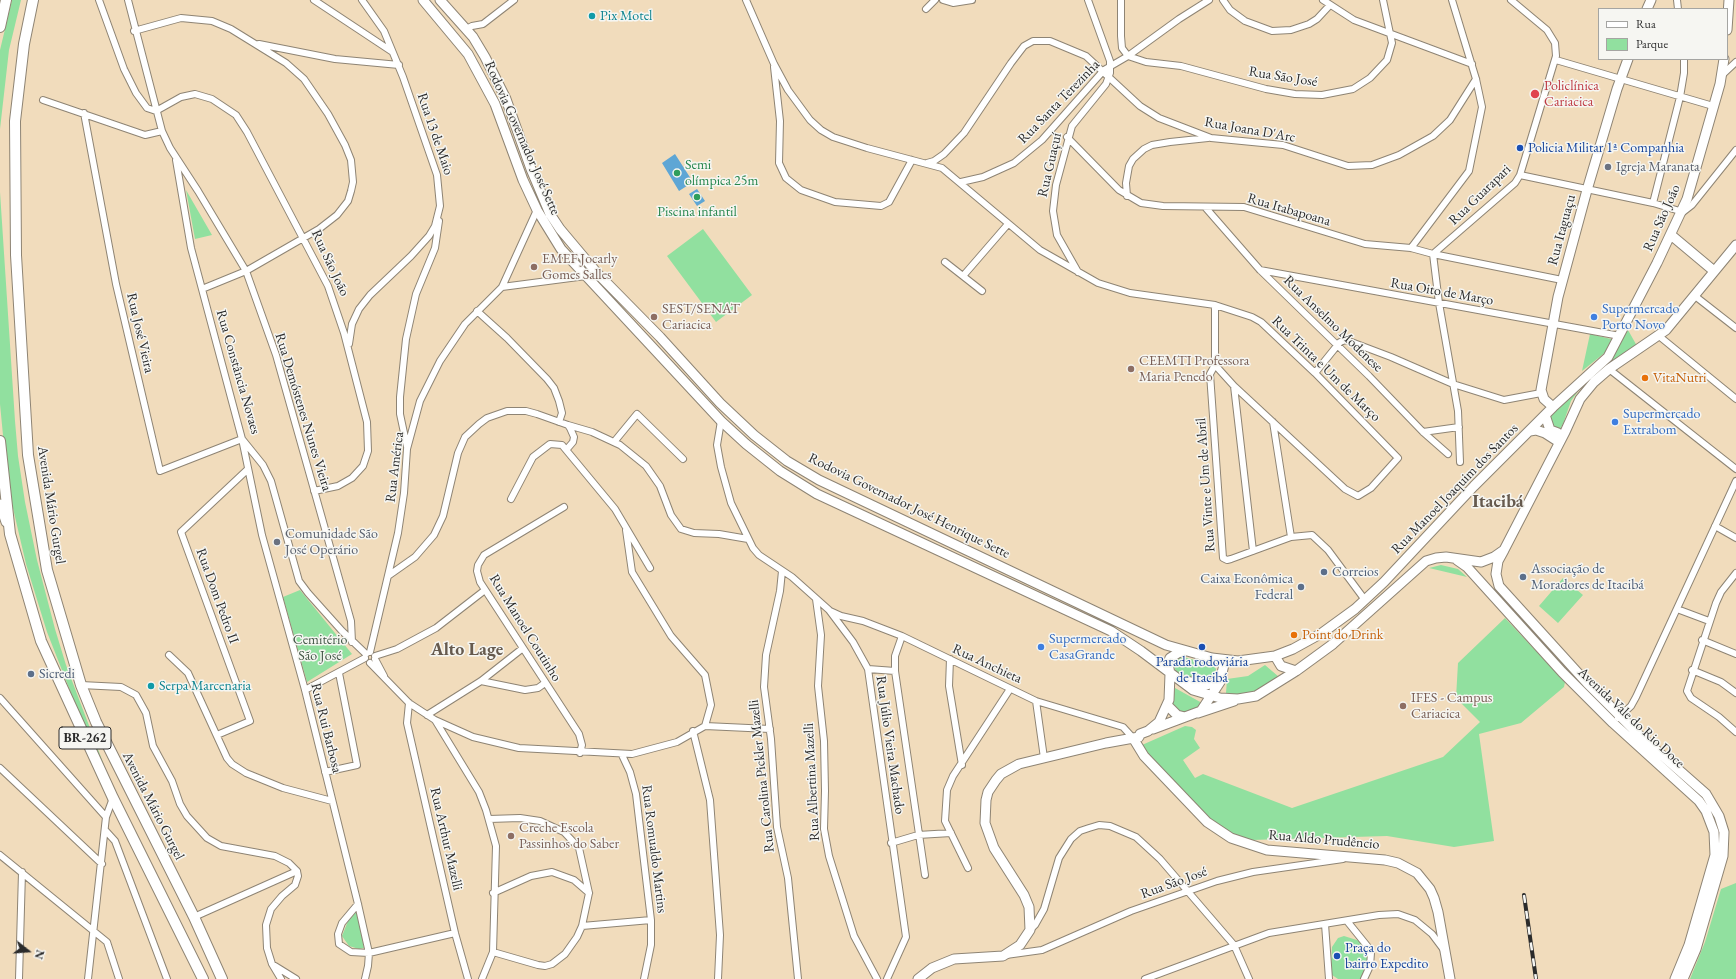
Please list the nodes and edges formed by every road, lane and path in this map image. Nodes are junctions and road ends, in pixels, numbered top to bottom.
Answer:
1 (6, 0) edge
2 (33, 0) edge
3 (99, 0) edge
4 (128, 0) edge
5 (314, 0) edge
6 (362, 0) edge
7 (423, 0) edge
8 (440, 0) edge
9 (514, 0) edge
10 (935, 0) edge
11 (943, 0) edge
12 (972, 0) edge
13 (1088, 0) edge
14 (1121, 0) edge
15 (1209, 0) edge
16 (1223, 0) edge
17 (1324, 0) edge
18 (1383, 0) edge
19 (1452, 0) edge
20 (1511, 0) edge
21 (1730, 0) edge
22 (748, 1) edge
23 (1330, 5) junction
24 (926, 9) dead end
25 (433, 10) junction
26 (1728, 20) edge
27 (0, 27) edge
28 (466, 29) junction
29 (134, 31) junction
30 (1391, 33) junction
31 (251, 42) junction
32 (393, 52) junction
33 (1128, 56) junction
34 (1556, 60) junction
35 (1628, 60) edge
36 (1684, 60) edge
37 (1724, 60) edge
38 (1736, 62) edge
39 (774, 64) junction
40 (1472, 64) junction
41 (399, 65) junction
42 (1111, 66) junction
43 (1103, 71) junction
44 (1722, 75) junction
45 (1109, 77) junction
46 (1621, 78) junction
47 (1476, 79) junction
48 (1680, 97) junction
49 (43, 100) dead end
50 (1713, 106) junction
51 (156, 110) junction
52 (84, 113) junction
53 (162, 131) junction
54 (1067, 138) junction
55 (1211, 138) junction
56 (1736, 150) edge
57 (176, 158) junction
58 (912, 160) junction
59 (926, 163) junction
60 (1520, 175) junction
61 (961, 182) junction
62 (1587, 190) junction
63 (1127, 196) junction
64 (1653, 203) junction
65 (440, 206) junction
66 (1205, 207) junction
67 (537, 210) junction
68 (1682, 212) junction
69 (1008, 224) junction
70 (1671, 235) junction
71 (303, 237) junction
72 (1736, 245) edge
73 (1411, 248) junction
74 (577, 250) joint
75 (563, 251) joint
76 (1433, 254) junction
77 (945, 262) dead end
78 (1260, 270) junction
79 (1714, 271) junction
80 (246, 272) junction
81 (1079, 274) junction
82 (586, 276) junction
83 (963, 276) junction
84 (1562, 280) junction
85 (502, 287) junction
86 (202, 289) junction
87 (982, 291) dead end
88 (1695, 296) junction
89 (1439, 303) junction
90 (1215, 305) junction
91 (477, 311) junction
92 (1553, 325) junction
93 (1736, 328) edge
94 (1620, 336) junction
95 (1659, 336) junction
96 (1337, 345) junction
97 (349, 351) junction
98 (1608, 357) joint
99 (1215, 365) junction
100 (1609, 368) junction
101 (1315, 373) junction
102 (1453, 384) junction
103 (1234, 386) junction
104 (1541, 393) junction
105 (1736, 399) edge
106 (1553, 407) junction
107 (1545, 415) junction
108 (721, 421) junction
109 (559, 422) junction
110 (1273, 422) junction
111 (568, 425) junction
112 (1459, 427) junction
113 (1530, 431) junction
114 (1423, 432) junction
115 (1561, 438) junction
116 (242, 439) junction
117 (0, 441) edge
118 (614, 442) junction
119 (407, 449) junction
120 (567, 449) junction
121 (1448, 454) dead end
122 (683, 459) dead end
123 (1460, 462) dead end
124 (1736, 469) edge
125 (247, 470) junction
126 (1736, 480) edge
127 (314, 491) junction
128 (511, 499) dead end
129 (0, 504) edge
130 (564, 507) dead end
131 (625, 526) junction
132 (1715, 526) junction
133 (10, 534) junction
134 (1291, 537) junction
135 (1736, 538) edge
136 (748, 539) junction
137 (1504, 550) junction
138 (1253, 551) junction
139 (1452, 558) junction
140 (650, 568) dead end
141 (782, 571) junction
142 (1736, 573) edge
143 (388, 576) junction
144 (485, 590) junction
145 (816, 599) junction
146 (1365, 600) junction
147 (1677, 609) junction
148 (829, 610) junction
149 (1709, 621) junction
150 (902, 636) junction
151 (1702, 640) junction
152 (352, 642) junction
153 (523, 648) junction
154 (1188, 651) junction
155 (1736, 654) edge
156 (169, 655) dead end
157 (1275, 656) junction
158 (370, 657) junction
159 (950, 660) junction
160 (1225, 660) junction
161 (868, 669) junction
162 (1692, 670) junction
163 (895, 671) junction
164 (1296, 671) junction
165 (339, 673) junction
166 (1174, 677) junction
167 (480, 681) junction
168 (1220, 682) junction
169 (545, 684) junction
170 (82, 685) junction
171 (1010, 689) junction
172 (305, 690) junction
173 (1736, 693) edge
174 (1209, 697) junction
175 (0, 698) edge
176 (1238, 699) junction
177 (1036, 701) junction
178 (409, 703) junction
179 (1167, 705) junction
180 (1198, 713) junction
181 (427, 715) junction
182 (1621, 716) junction
183 (1185, 717) junction
184 (435, 720) junction
185 (1613, 724) junction
186 (705, 726) junction
187 (770, 729) junction
188 (693, 731) junction
189 (1736, 732) edge
190 (217, 735) junction
191 (1136, 736) junction
192 (580, 753) junction
193 (622, 755) junction
194 (1044, 758) junction
195 (962, 765) junction
196 (0, 768) edge
197 (325, 772) junction
198 (113, 798) junction
199 (332, 801) junction
200 (106, 817) junction
201 (489, 819) junction
202 (105, 830) junction
203 (951, 833) junction
204 (918, 835) junction
205 (891, 843) junction
206 (0, 855) edge
207 (1361, 857) junction
208 (102, 864) junction
209 (968, 868) dead end
210 (297, 871) junction
211 (22, 872) junction
212 (925, 875) dead end
213 (1188, 892) junction
214 (493, 893) junction
215 (589, 893) junction
216 (358, 904) junction
217 (194, 917) junction
218 (651, 920) junction
219 (1347, 921) junction
220 (1325, 924) junction
221 (582, 926) junction
222 (93, 929) junction
223 (1030, 930) junction
224 (455, 933) junction
225 (1234, 945) junction
226 (1444, 950) junction
227 (493, 952) junction
228 (369, 953) junction
229 (1003, 956) junction
230 (272, 964) junction
231 (468, 977) edge
232 (482, 977) edge
233 (18, 979) edge
234 (88, 979) edge
235 (119, 979) edge
236 (167, 979) edge
237 (203, 979) edge
238 (222, 979) edge
239 (281, 979) edge
240 (296, 979) edge
241 (365, 979) edge
242 (644, 979) edge
243 (718, 979) edge
244 (798, 979) edge
245 (877, 979) edge
246 (887, 979) edge
247 (918, 979) edge
248 (1145, 979) edge
249 (1249, 979) edge
250 (1330, 979) edge
251 (1364, 979) edge
252 (1450, 979) edge
253 (1675, 979) edge
254 (1683, 979) edge

1 - 27 main road
2 - 170 main road, Avenida Mário Gurgel / BR-262
3 - 51 street
4 - 29 street, Rua Demóstenes Nunes Vieira
5 - 32 street
6 - 32 street, Rua 13 de Maio
7 - 25 main road, Rodovia Governador José Sette
8 - 28 main road, Rodovia Governador José Sette
9 - 28 street
10 - 24 street
11 - 12 street
13 - 42 street, Rua Guaçuí
14 - 33 street
15 - 33 street, Rua Santa Terezinha
16 - 23 street
17 - 23 street
18 - 30 street, Rua São José
19 - 40 street
20 - 34 street, Rua Guarapari
21 - 26 main road
22 - 39 street
23 - 30 street
25 - 28 main road
25 - 67 main road, Rodovia Governador José Sette
28 - 74 main road, Rodovia Governador José Sette
29 - 31 street
29 - 51 street, Rua Demóstenes Nunes Vieira
30 - 33 street, Rua São José
30 - 40 street
31 - 41 street
31 - 71 street
32 - 41 street, Rua 13 de Maio
33 - 42 street, Rua Santa Terezinha
34 - 46 street
34 - 60 street, Rua Guarapari
35 - 46 main road, Rua Itaguaçu
36 - 48 street
37 - 44 main road, Rua São João
38 - 44 street
39 - 58 street, Rua Trinta e Um de Março
39 - 58 street
40 - 47 street
41 - 65 street, Rua 13 de Maio
42 - 43 street, Rua Santa Terezinha
42 - 45 street, Rua Guaçuí
43 - 45 street, Rua Joana D'Arc
43 - 59 street, Rua Joana D'Arc
43 - 61 street, Rua Santa Terezinha
44 - 50 main road, Rua São João
45 - 54 street, Rua Guaçuí
45 - 55 street, Rua Joana D'Arc
46 - 48 street
46 - 62 main road, Rua Itaguaçu
47 - 55 street, Rua Joana D'Arc
47 - 73 street
48 - 50 street
48 - 64 street
49 - 52 street
50 - 68 main road, Rua São João
51 - 53 street, Rua Demóstenes Nunes Vieira
51 - 71 street, Rua São João
52 - 53 street
52 - 116 street, Rua José Vieira
53 - 57 street, Rua Demóstenes Nunes Vieira
54 - 63 street, Rua Itabapoana
54 - 81 street, Rua Guaçuí
55 - 63 street
56 - 68 street
57 - 80 street, Rua Demóstenes Nunes Vieira
57 - 86 street, Rua Constância Novaes
58 - 59 street, Rua Trinta e Um de Março
59 - 61 street, Rua Trinta e Um de Março
60 - 62 street
60 - 76 street, Rua Guarapari
61 - 69 street, Rua Trinta e Um de Março
62 - 64 street
62 - 84 main road, Rua Itaguaçu
63 - 66 street, Rua Itabapoana
64 - 68 street
65 - 97 street, Rua 13 de Maio
65 - 119 street
66 - 73 street, Rua Itabapoana
66 - 78 street, Rua Anselmo Modenese
67 - 75 main road, Rodovia Governador José Sette
67 - 85 street, Rua América
68 - 70 main road, Rua São João
69 - 81 street, Rua Trinta e Um de Março
69 - 83 street
70 - 79 main road
70 - 94 main road, Rua São João
71 - 80 street
71 - 97 street, Rua São João
72 - 79 main road
73 - 76 street, Rua Itabapoana
74 - 154 main road, Rodovia Governador José Henrique Sette
75 - 82 main road, Rodovia Governador José Henrique Sette
76 - 84 street, Rua Itabapoana
76 - 89 street
77 - 83 street
78 - 89 street, Rua Oito de Março
78 - 96 street, Rua Anselmo Modenese
79 - 88 main road
80 - 86 street
80 - 127 street, Rua Demóstenes Nunes Vieira
81 - 90 street, Rua Trinta e Um de Março
82 - 85 street
82 - 108 main road, Rodovia Governador José Henrique Sette
83 - 87 street
84 - 92 main road, Rua Itaguaçu
85 - 91 street, Rua América
86 - 116 street, Rua Constância Novaes
88 - 93 street
88 - 95 main road
89 - 92 street, Rua Oito de Março
89 - 102 street
90 - 99 street, Rua Vinte e Um de Abril
90 - 101 street, Rua Trinta e Um de Março
91 - 109 street
91 - 119 street, Rua América
92 - 94 street, Rua Oito de Março
92 - 104 main road, Rua Itaguaçu
94 - 98 main road, Rua São João
95 - 100 main road
95 - 105 street
96 - 101 street
96 - 102 street
96 - 114 street, Rua Anselmo Modenese
97 - 127 street, Rua São João
98 - 106 main road, Rua Manoel Joaquim dos Santos
99 - 103 street
99 - 138 street, Rua Vinte e Um de Abril
100 - 115 main road, Avenida Vale do Rio Doce
100 - 124 street
101 - 110 street, Rua Trinta e Um de Março
102 - 104 street
102 - 112 street
103 - 110 street
103 - 138 street
104 - 106 main road
106 - 107 main road, Rua Manoel Joaquim dos Santos
107 - 113 main road, Rua Manoel Joaquim dos Santos
107 - 115 main road
108 - 136 street, Rua Júlio Vieira Machado
108 - 166 main road, Rodovia Governador José Henrique Sette
109 - 111 street
109 - 143 street
110 - 134 street
111 - 118 street
111 - 120 street
112 - 114 street
112 - 123 street
113 - 115 main road
113 - 146 main road, Rua Manoel Joaquim dos Santos
114 - 121 street, Rua Anselmo Modenese
115 - 137 main road, Avenida Vale do Rio Doce
116 - 125 street, Rua Rui Barbosa
116 - 152 street, Rua Constância Novaes
117 - 133 main road, BR-262
118 - 122 street
118 - 136 street
119 - 143 street, Rua América
120 - 128 street
120 - 131 street
125 - 172 street, Rua Rui Barbosa
125 - 190 street, Rua Dom Pedro II
126 - 132 street
127 - 152 street, Rua Demóstenes Nunes Vieira
129 - 133 main road, BR-262
130 - 144 street, Rua Manoel Coutinho
131 - 140 street
131 - 186 street
132 - 135 street
132 - 147 street
133 - 198 main road, BR-262
134 - 138 street, Rua Vinte e Um de Abril
134 - 146 street, Rua Vinte e Um de Abril
136 - 141 street, Rua Júlio Vieira Machado
137 - 139 main road, Avenida Vale do Rio Doce
137 - 182 main road, Avenida Vale do Rio Doce
139 - 164 main road, Rua Manoel Joaquim dos Santos
139 - 185 main road, Avenida Vale do Rio Doce
141 - 145 street, Rua Júlio Vieira Machado
141 - 187 street, Rua Carolina Pickler Mazelli
142 - 149 street
143 - 158 street, Rua América
144 - 153 street, Rua Manoel Coutinho
144 - 158 street
145 - 148 street, Rua Júlio Vieira Machado
145 - 245 street, Rua Albertina Mazelli
146 - 157 main road, Rua Manoel Joaquim dos Santos
147 - 149 street
147 - 182 street
148 - 150 street, Rua Anchieta
148 - 161 street, Rua Júlio Vieira Machado
149 - 151 street
150 - 159 street, Rua Anchieta
150 - 163 street
151 - 155 street
151 - 162 street
152 - 158 street, Rua Constância Novaes
153 - 167 street
153 - 169 street, Rua Manoel Coutinho
154 - 160 main road, Rodovia Governador José Henrique Sette
154 - 166 main road
156 - 190 street
157 - 160 main road, Rodovia Governador José Henrique Sette
157 - 164 main road
158 - 165 street
158 - 178 street, Rua Constância Novaes
159 - 171 street, Rua Anchieta
159 - 195 street
160 - 168 main road
161 - 163 street
161 - 205 street, Rua Júlio Vieira Machado
162 - 173 street
162 - 189 street
163 - 204 street
164 - 176 main road, Rua Manoel Joaquim dos Santos
165 - 172 street
165 - 197 street
166 - 168 main road
166 - 174 main road, Rua Manoel Joaquim dos Santos
166 - 179 main road
167 - 169 street
167 - 181 street
168 - 174 main road
169 - 192 street, Rua Manoel Coutinho
170 - 210 street
170 - 217 main road, Avenida Mário Gurgel / BR-262
171 - 177 street, Rua Anchieta
171 - 195 street
172 - 197 street, Rua Rui Barbosa
174 - 176 main road, Rua Manoel Joaquim dos Santos
174 - 180 main road
175 - 200 street
176 - 180 main road
177 - 191 street, Rua Anchieta
177 - 194 street
178 - 181 street
178 - 224 street, Rua Arthur Mazelli
179 - 183 main road
179 - 191 main road
180 - 183 main road
181 - 184 street
182 - 185 street
182 - 254 main road, Avenida Vale do Rio Doce
183 - 191 main road
184 - 192 street
184 - 201 street
185 - 253 main road, Avenida Vale do Rio Doce
186 - 187 street
186 - 188 street
187 - 244 street, Rua Carolina Pickler Mazelli
188 - 193 street
188 - 243 street
190 - 199 street
191 - 194 main road
191 - 207 main road, Rua Aldo Prudêncio
192 - 193 street
193 - 218 street, Rua Romualdo Martins
194 - 223 main road
195 - 203 street
196 - 208 street
197 - 199 street, Rua Rui Barbosa
198 - 200 street
198 - 237 main road, BR-262
199 - 216 street, Rua Rui Barbosa
200 - 202 street
201 - 214 street
201 - 215 street
202 - 208 street
202 - 236 street
203 - 204 street
203 - 209 street
204 - 205 street
204 - 212 street
205 - 246 street, Rua Júlio Vieira Machado
206 - 211 street
207 - 213 street, Rua São José
207 - 226 main road, Rua Aldo Prudêncio
208 - 222 street
210 - 217 street
210 - 230 street
211 - 222 street
211 - 233 street
213 - 223 street
213 - 225 street
213 - 229 street, Rua São José
214 - 215 street
214 - 227 street
215 - 221 street
216 - 228 street, Rua Rui Barbosa
216 - 228 street
217 - 238 main road, Avenida Mário Gurgel / BR-262
218 - 221 street
218 - 242 street, Rua Romualdo Martins
219 - 220 street
219 - 226 street
219 - 251 street
220 - 225 street
220 - 250 street
221 - 227 street
222 - 234 street
222 - 235 street
223 - 229 main road
224 - 228 street
224 - 231 street, Rua Arthur Mazelli
225 - 248 street
225 - 249 street
226 - 252 main road, Rua Aldo Prudêncio
227 - 232 street
228 - 241 street
229 - 247 main road
230 - 239 street
230 - 240 street
231 - 232 street

